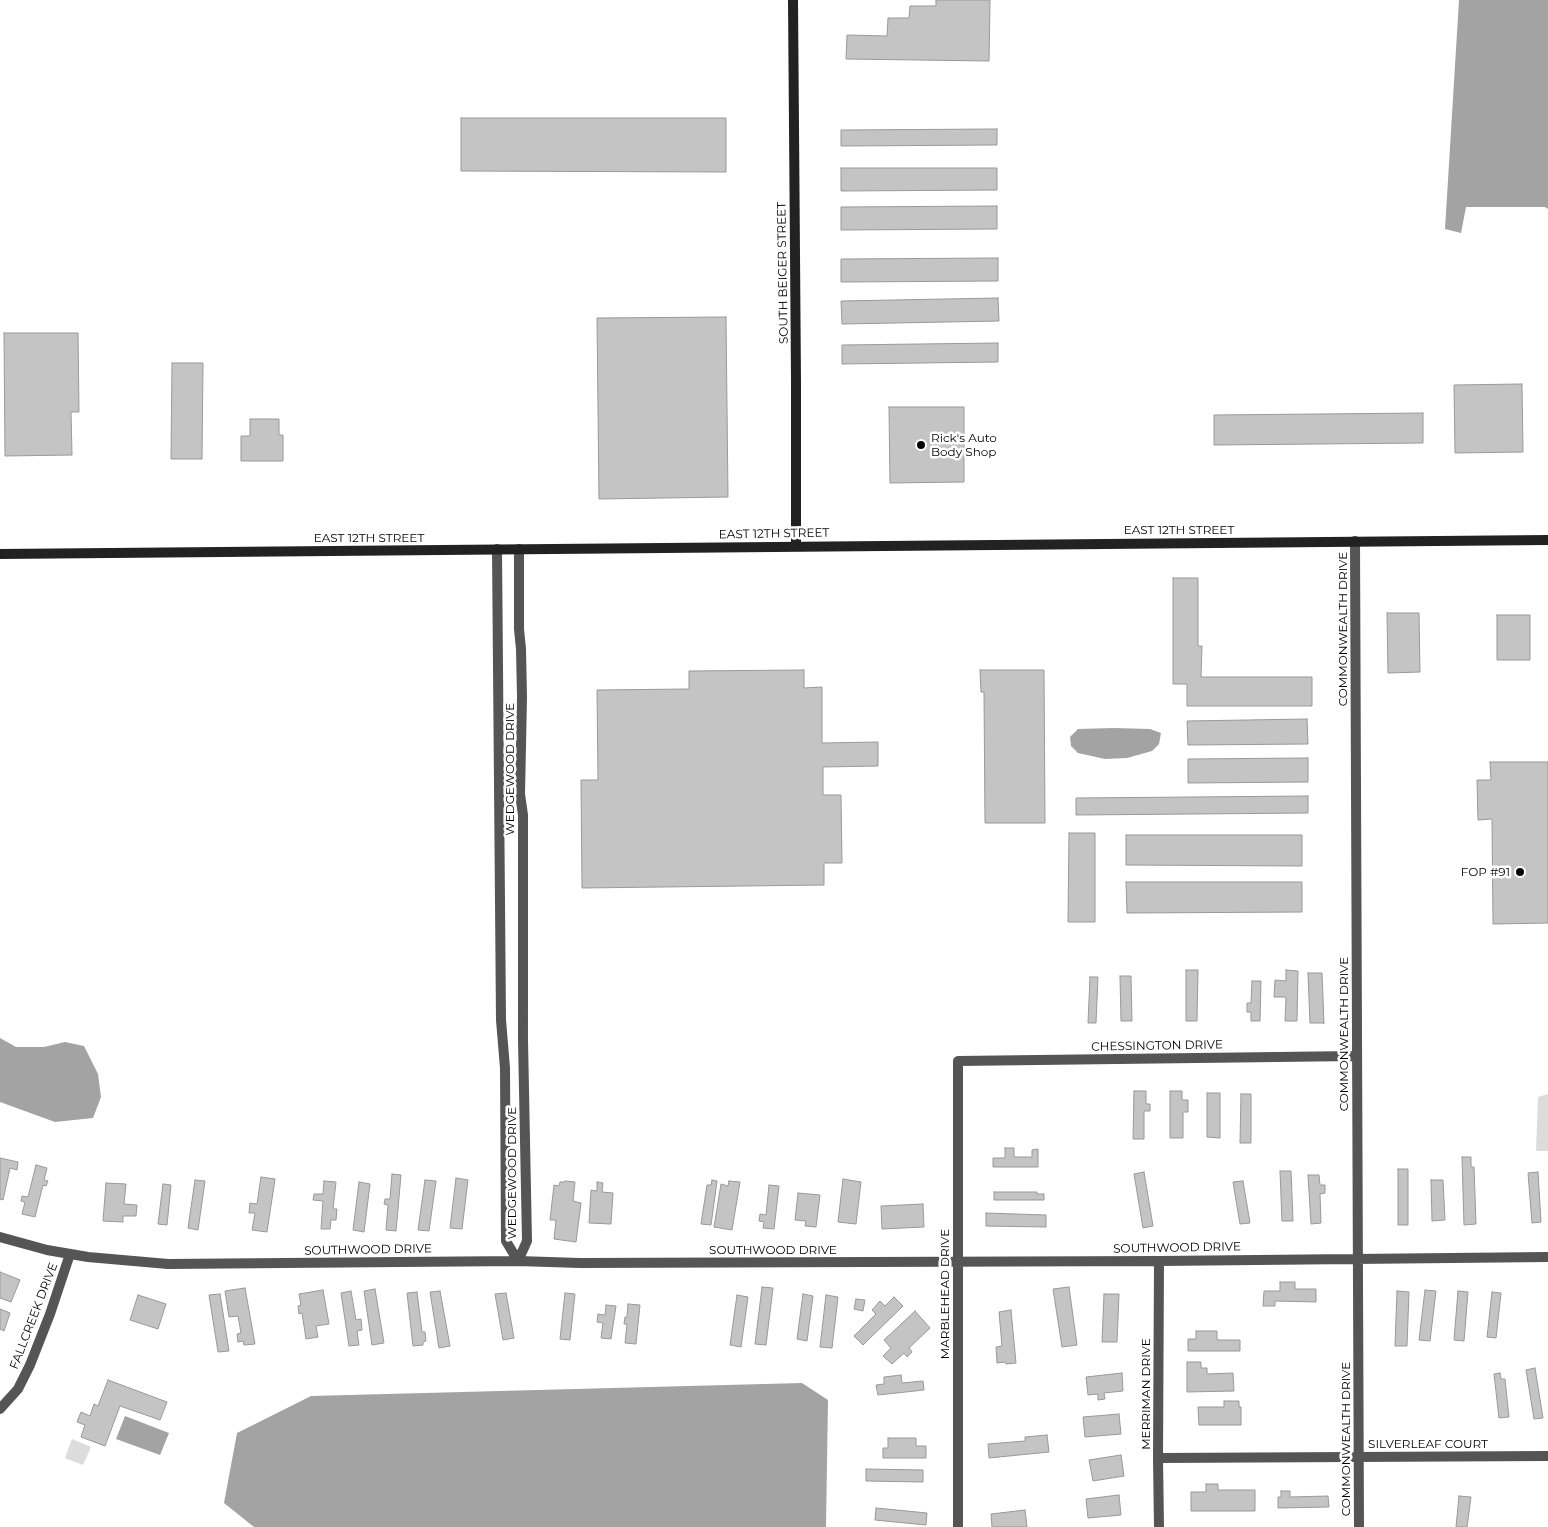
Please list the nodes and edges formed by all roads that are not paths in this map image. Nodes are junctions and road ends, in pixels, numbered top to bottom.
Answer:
1 (793, 0) edge
2 (1548, 540) edge
3 (1355, 541) junction
4 (796, 546) junction
5 (497, 550) junction
6 (519, 550) junction
7 (0, 554) edge
8 (1356, 1056) junction
9 (958, 1061) joint
10 (0, 1237) edge
11 (70, 1254) junction
12 (1548, 1257) edge
13 (1358, 1260) junction
14 (518, 1261) junction
15 (958, 1261) junction
16 (1159, 1261) junction
17 (0, 1409) edge
18 (1548, 1456) edge
19 (1359, 1457) junction
20 (1158, 1458) junction
21 (958, 1527) edge
22 (1159, 1527) edge
23 (1359, 1527) edge

1 - 4 street, SOUTH BEIGER STREET
2 - 3 street, EAST 12TH STREET
3 - 4 street, EAST 12TH STREET
3 - 8 street, COMMONWEALTH DRIVE
4 - 6 street, EAST 12TH STREET
5 - 6 street, EAST 12TH STREET
5 - 7 street, EAST 12TH STREET
5 - 14 street, WEDGEWOOD DRIVE
6 - 14 street, WEDGEWOOD DRIVE
8 - 9 street, CHESSINGTON DRIVE
8 - 13 street, COMMONWEALTH DRIVE
9 - 15 street, MARBLEHEAD DRIVE
10 - 11 street, SOUTHWOOD DRIVE
11 - 14 street, SOUTHWOOD DRIVE
11 - 17 street, FALLCREEK DRIVE
12 - 13 street, SOUTHWOOD DRIVE
13 - 16 street, SOUTHWOOD DRIVE
13 - 19 street, COMMONWEALTH DRIVE
14 - 15 street, SOUTHWOOD DRIVE
15 - 16 street, SOUTHWOOD DRIVE
15 - 21 street, MARBLEHEAD DRIVE
16 - 20 street, MERRIMAN DRIVE
18 - 19 street, SILVERLEAF COURT
19 - 20 street, SILVERLEAF COURT
19 - 23 street, COMMONWEALTH DRIVE
20 - 22 street, MERRIMAN DRIVE

